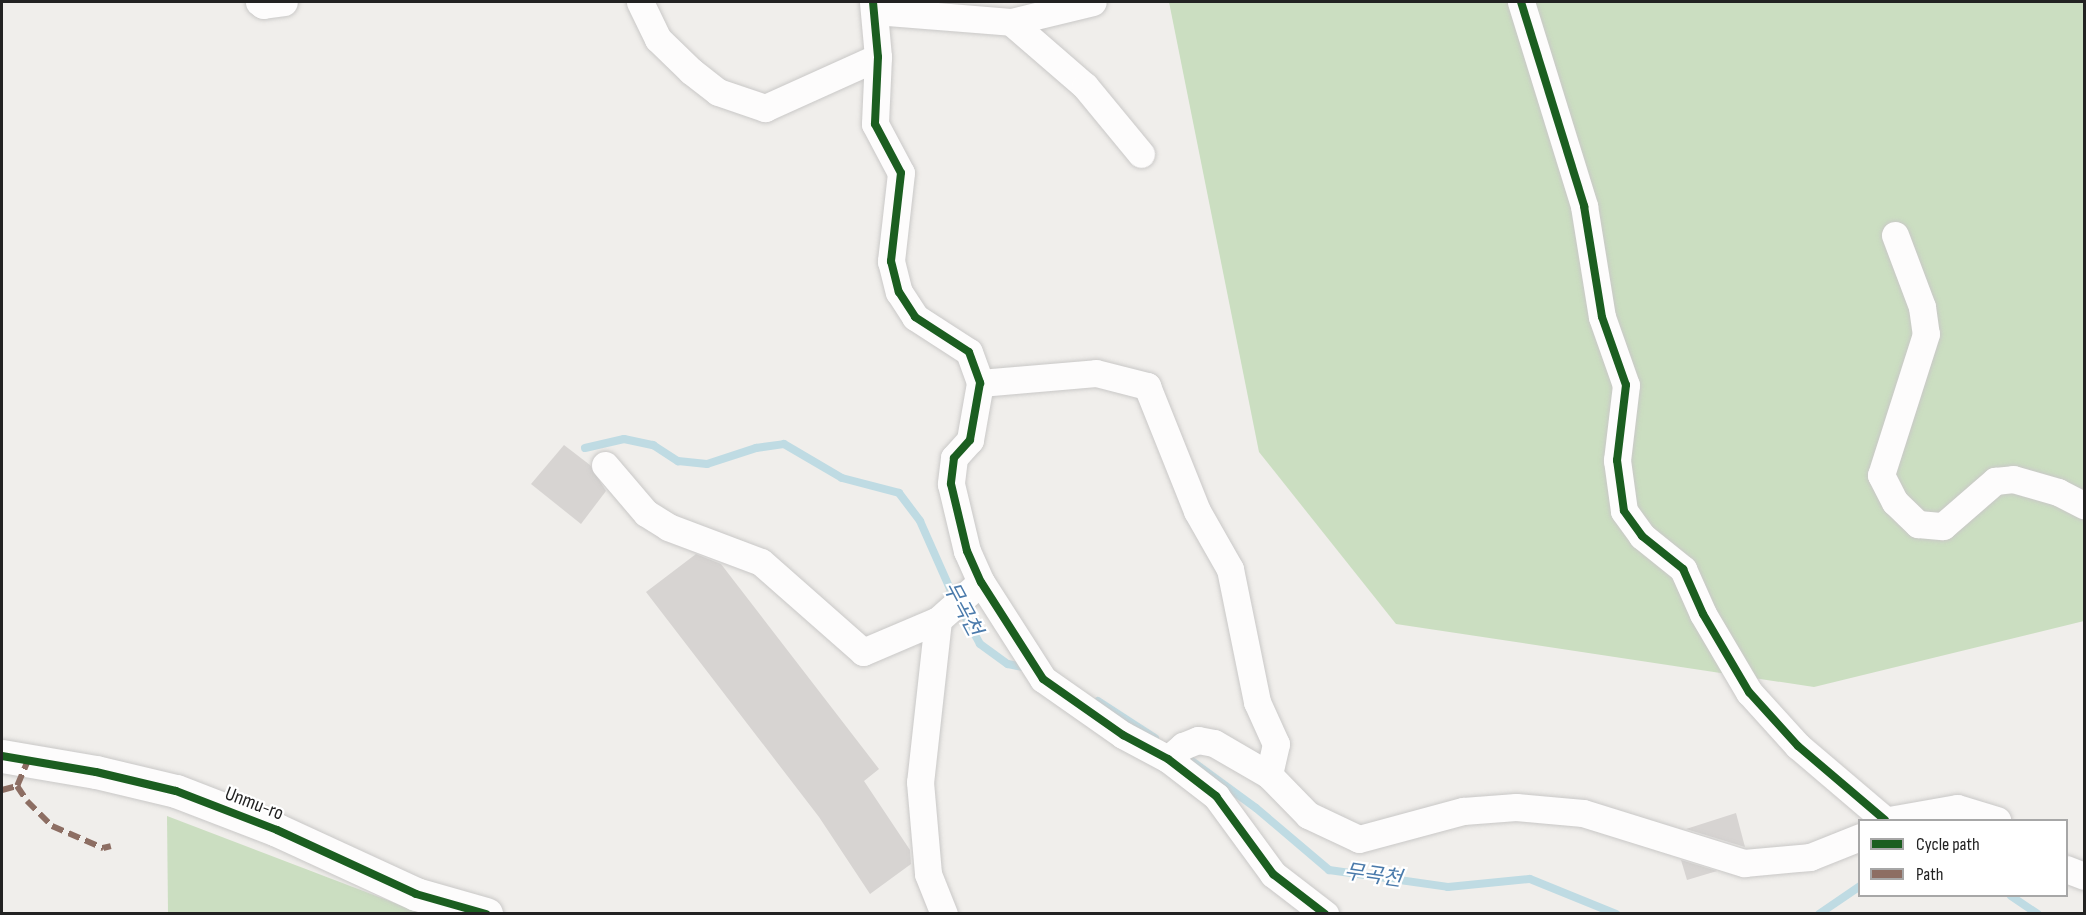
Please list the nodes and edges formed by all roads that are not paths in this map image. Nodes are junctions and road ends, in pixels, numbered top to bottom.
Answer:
1 (259, 2) edge
2 (284, 2) edge
3 (640, 2) edge
4 (1093, 2) edge
5 (1521, 2) edge
6 (874, 6) edge
7 (1011, 22) junction
8 (878, 57) junction
9 (1141, 154) dead end
10 (1895, 235) dead end
11 (980, 383) junction
12 (605, 465) dead end
13 (2085, 506) edge
14 (981, 582) junction
15 (938, 620) junction
16 (1176, 752) junction
17 (2, 756) edge
18 (1269, 775) junction
19 (1886, 819) edge
20 (1893, 819) edge
21 (1995, 819) edge
22 (1858, 838) edge
23 (2068, 869) edge
24 (2085, 876) edge
25 (486, 914) edge
26 (944, 914) edge
27 (1325, 914) edge

1 - 2 street
3 - 8 street
4 - 7 street
5 - 19 street
6 - 7 street
6 - 8 street
7 - 9 street
8 - 11 street
10 - 13 street
11 - 14 street
11 - 18 street
12 - 15 street
14 - 15 street
14 - 16 street
15 - 26 street
16 - 18 street
16 - 27 street
17 - 25 street, Unmu-ro
18 - 22 street
20 - 21 street
23 - 24 street

